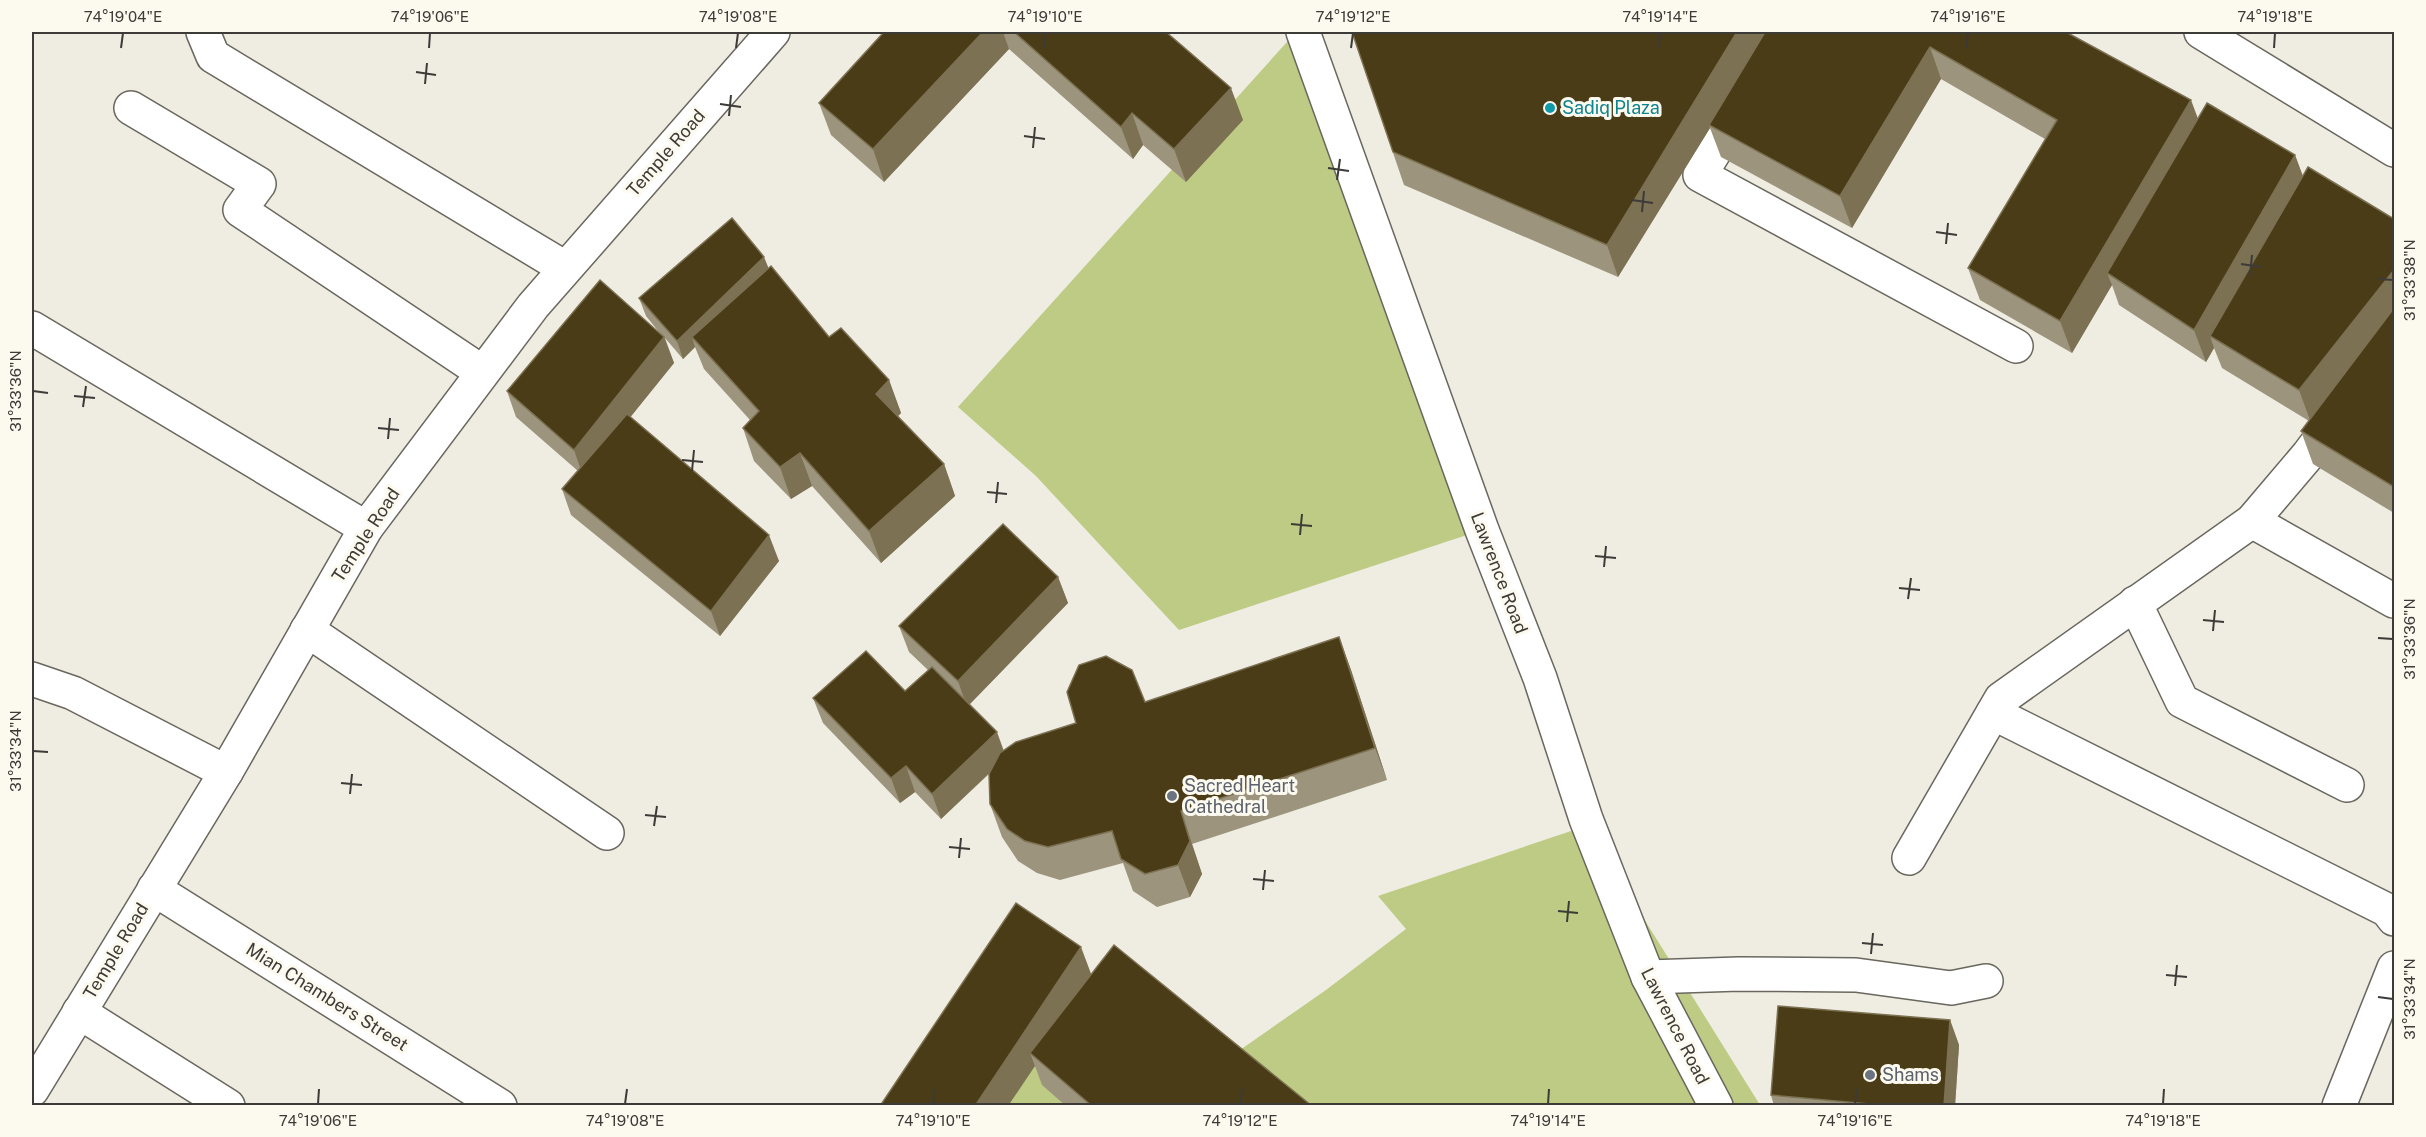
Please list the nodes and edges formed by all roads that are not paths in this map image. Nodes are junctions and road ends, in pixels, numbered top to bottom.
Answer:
1 (203, 32) edge
2 (773, 32) edge
3 (1303, 32) edge
4 (1788, 32) edge
5 (2201, 32) edge
6 (131, 108) dead end
7 (2394, 150) edge
8 (565, 268) junction
9 (32, 328) edge
10 (2016, 346) dead end
11 (482, 372) junction
12 (2355, 392) edge
13 (2252, 521) junction
14 (366, 528) junction
15 (2394, 601) edge
16 (2135, 603) junction
17 (307, 630) junction
18 (32, 679) edge
19 (1993, 713) junction
20 (226, 772) junction
21 (2347, 785) dead end
22 (607, 833) dead end
23 (1910, 858) dead end
24 (154, 889) junction
25 (2394, 919) edge
26 (2394, 968) edge
27 (1648, 978) junction
28 (1986, 981) dead end
29 (79, 1012) junction
30 (32, 1090) edge
31 (228, 1106) edge
32 (500, 1106) edge
33 (1716, 1106) edge
34 (2339, 1106) edge

1 - 8 street
2 - 8 street, Temple Road
3 - 27 street, Lawrence Road
4 - 10 street
5 - 7 street
6 - 11 street
8 - 11 street, Temple Road
9 - 14 street
11 - 14 street, Temple Road
12 - 13 street
13 - 15 street
13 - 16 street
14 - 17 street, Temple Road
16 - 19 street
16 - 21 street
17 - 20 street, Temple Road
17 - 22 street
18 - 20 street
19 - 23 street
19 - 25 street
20 - 24 street, Temple Road
24 - 29 street, Temple Road
24 - 32 street, Mian Chambers Street
26 - 34 street
27 - 28 street
27 - 33 street, Lawrence Road
29 - 30 street, Temple Road
29 - 31 street

